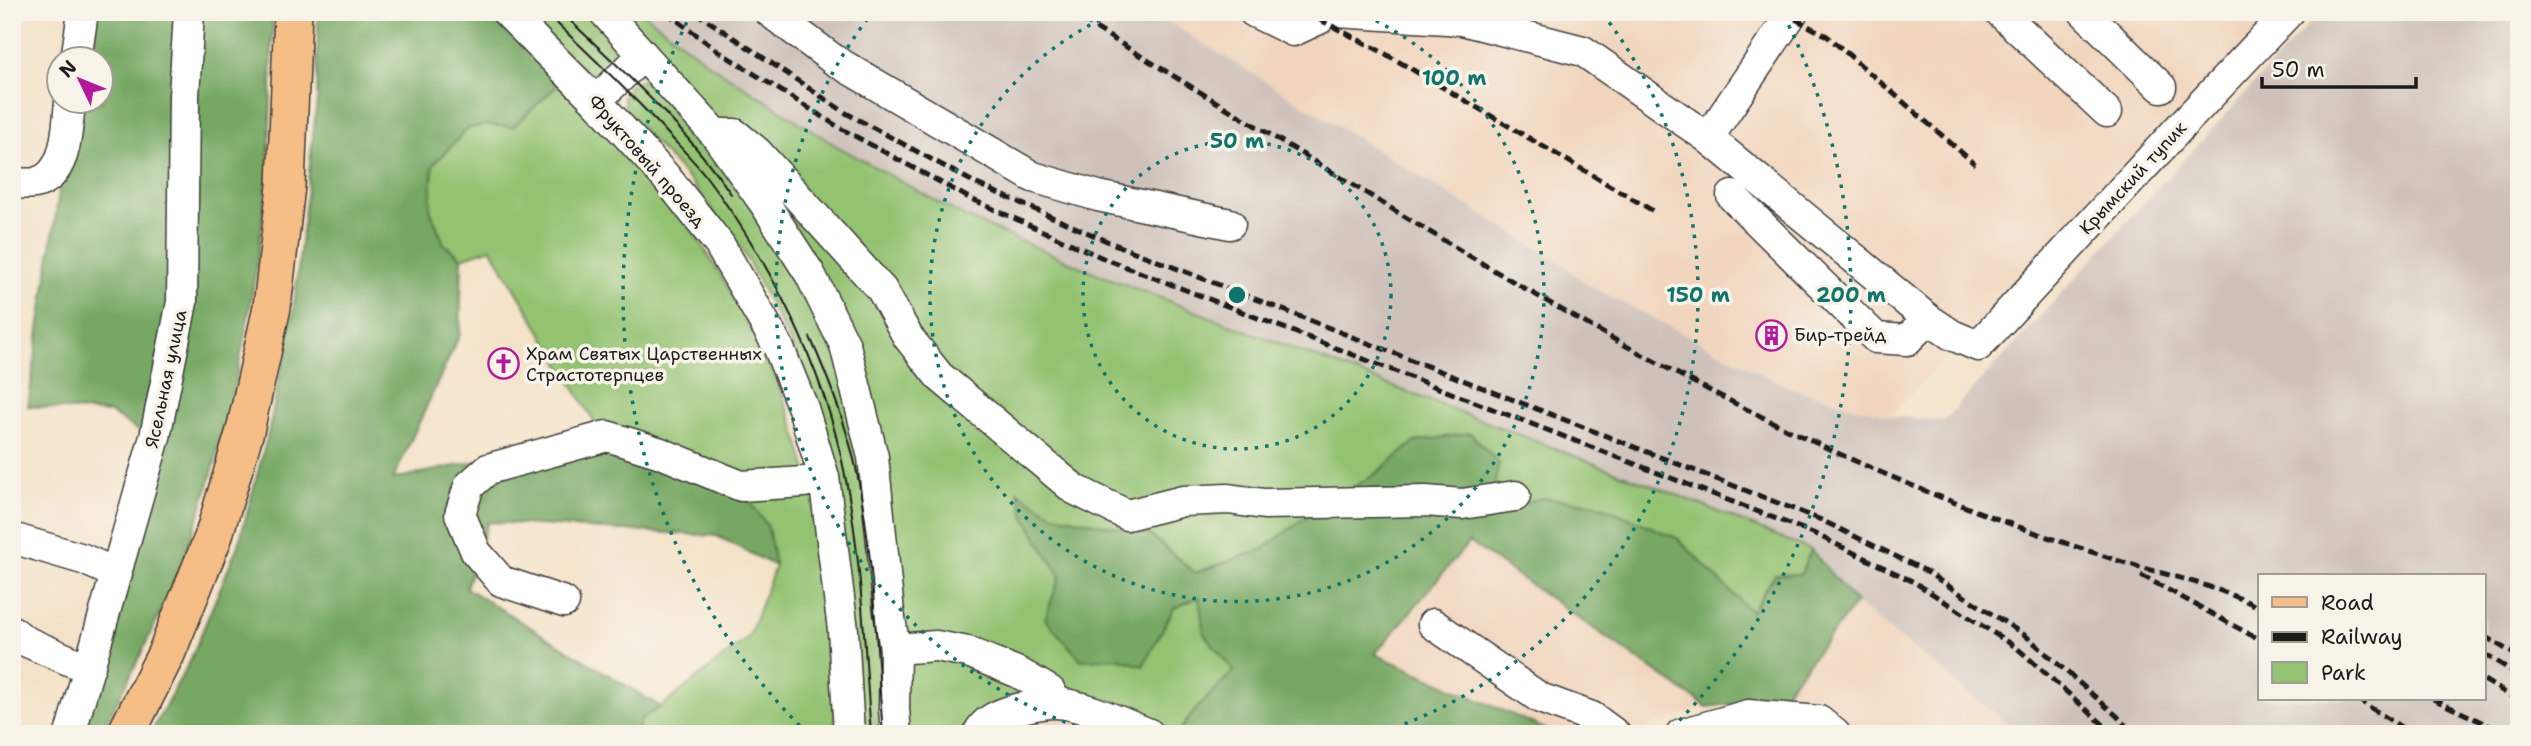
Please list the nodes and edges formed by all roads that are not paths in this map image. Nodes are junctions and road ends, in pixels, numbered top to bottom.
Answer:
1 (83, 12) edge
2 (190, 12) edge
3 (293, 12) edge
4 (507, 12) edge
5 (604, 12) edge
6 (770, 12) edge
7 (1254, 12) edge
8 (1324, 12) edge
9 (1337, 12) edge
10 (1793, 12) edge
11 (2000, 12) edge
12 (2084, 12) edge
13 (2283, 14) edge
14 (78, 46) edge
15 (643, 55) junction
16 (2161, 87) dead end
17 (596, 101) junction
18 (2107, 112) dead end
19 (68, 116) edge
20 (715, 134) junction
21 (1709, 138) junction
22 (12, 183) edge
23 (1732, 197) dead end
24 (1230, 224) dead end
25 (1928, 319) junction
26 (824, 477) junction
27 (1515, 496) dead end
28 (12, 538) edge
29 (117, 574) junction
30 (564, 602) dead end
31 (1433, 624) dead end
32 (12, 631) edge
33 (895, 649) junction
34 (90, 666) junction
35 (1056, 702) junction
36 (70, 734) edge
37 (126, 734) edge
38 (849, 734) edge
39 (896, 734) edge
40 (978, 734) edge
41 (1149, 734) edge
42 (1615, 734) edge
43 (1681, 734) edge
44 (1835, 734) edge

1 - 14 street
2 - 29 street, Ясельная улица
3 - 37 main road
4 - 17 street, Фруктовый проезд
5 - 15 street
6 - 24 street
7 - 8 street
9 - 21 street
10 - 21 street
11 - 18 street
12 - 16 street
13 - 25 street, Крымский тупик
15 - 17 street
15 - 20 street
17 - 26 street, Фруктовый проезд
19 - 22 street
20 - 27 street
20 - 33 street
21 - 25 street
23 - 25 street
26 - 30 street
26 - 38 street, Фруктовый проезд
28 - 29 street
29 - 34 street, Ясельная улица
31 - 42 street
32 - 34 street
33 - 35 street
33 - 39 street
34 - 36 street, Ясельная улица
35 - 40 street
35 - 41 street
43 - 44 street

